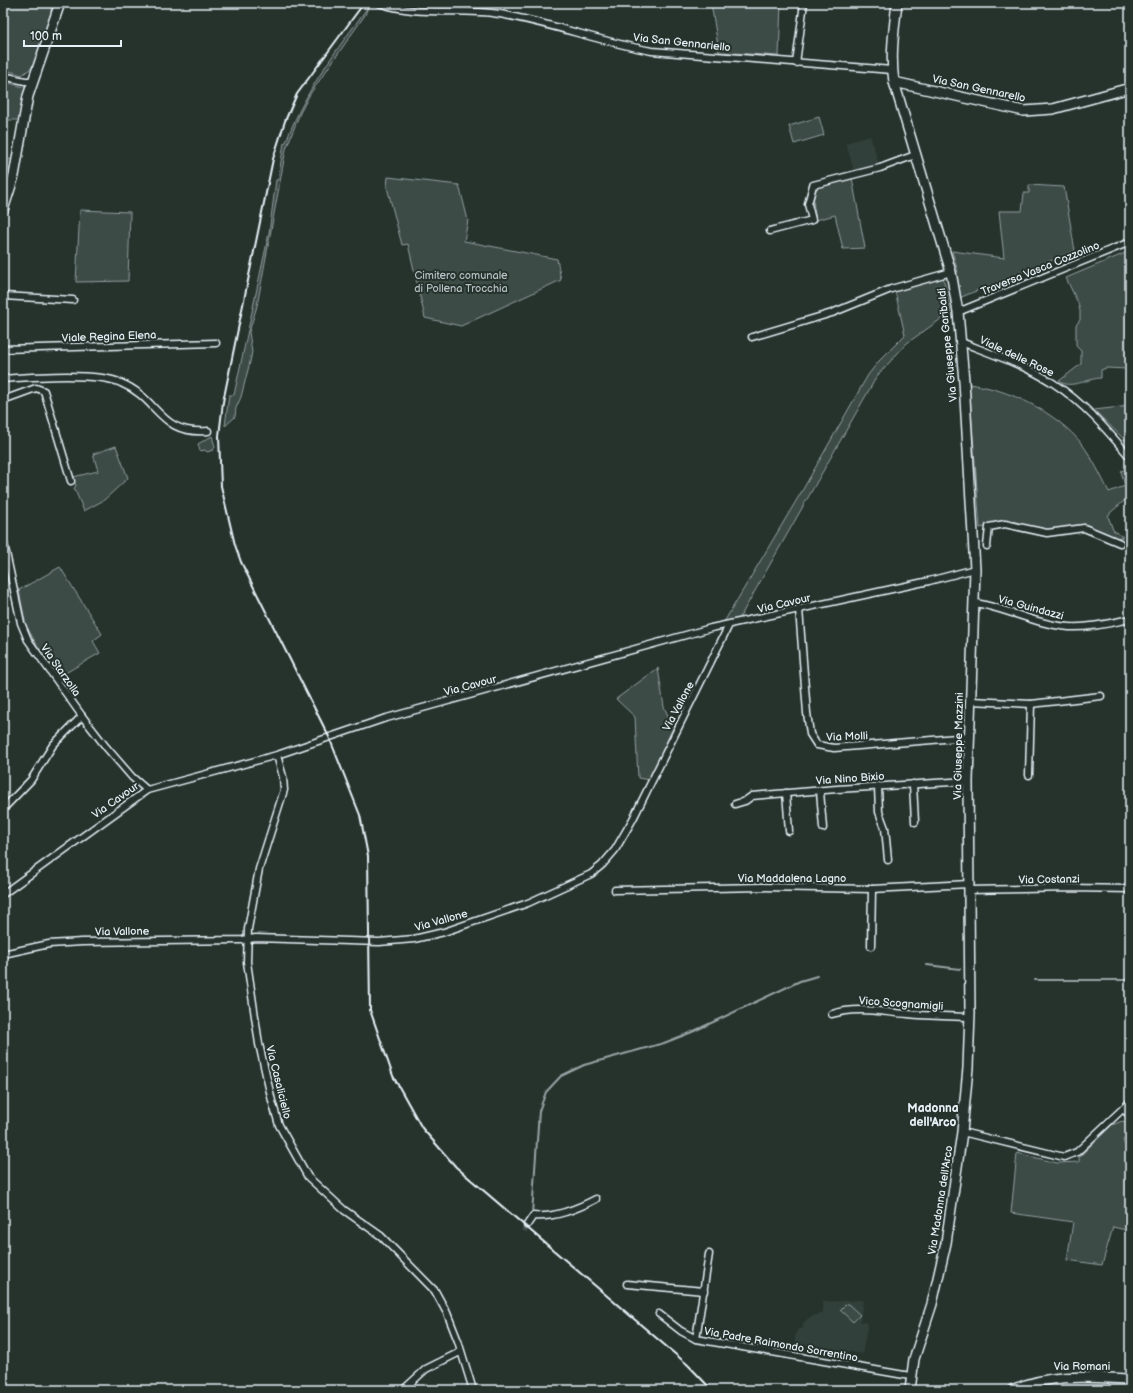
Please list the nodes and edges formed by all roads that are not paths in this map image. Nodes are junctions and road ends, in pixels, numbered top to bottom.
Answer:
1 (60, 3) edge
2 (379, 3) edge
3 (804, 3) edge
4 (897, 3) edge
5 (796, 63) junction
6 (892, 70) junction
7 (3, 76) edge
8 (33, 81) junction
9 (894, 82) junction
10 (1130, 88) edge
11 (916, 155) junction
12 (3, 210) edge
13 (770, 231) dead end
14 (1130, 242) edge
15 (951, 272) junction
16 (3, 296) edge
17 (73, 300) dead end
18 (958, 312) junction
19 (752, 337) dead end
20 (961, 342) junction
21 (216, 343) dead end
22 (3, 349) edge
23 (35, 378) junction
24 (3, 379) edge
25 (36, 388) junction
26 (3, 400) edge
27 (208, 431) dead end
28 (1130, 458) edge
29 (71, 481) dead end
30 (3, 539) edge
31 (1120, 543) dead end
32 (987, 546) dead end
33 (975, 569) junction
34 (975, 603) junction
35 (799, 609) junction
36 (1130, 619) edge
37 (729, 624) junction
38 (1101, 696) dead end
39 (971, 702) junction
40 (1032, 704) junction
41 (82, 716) junction
42 (969, 737) junction
43 (277, 755) junction
44 (1029, 775) dead end
45 (968, 781) junction
46 (913, 784) junction
47 (878, 786) junction
48 (146, 790) junction
49 (820, 791) junction
50 (786, 793) junction
51 (735, 804) dead end
52 (3, 809) edge
53 (915, 822) dead end
54 (823, 828) dead end
55 (788, 831) dead end
56 (888, 860) dead end
57 (969, 887) junction
58 (872, 889) junction
59 (1130, 889) edge
60 (615, 890) dead end
61 (3, 894) edge
62 (247, 940) junction
63 (871, 946) dead end
64 (3, 954) edge
65 (832, 1014) dead end
66 (969, 1017) junction
67 (1130, 1102) edge
68 (1124, 1109) junction
69 (1130, 1115) edge
70 (962, 1132) junction
71 (596, 1199) dead end
72 (527, 1225) tunnel mouth
73 (709, 1254) dead end
74 (627, 1284) dead end
75 (704, 1291) junction
76 (659, 1314) dead end
77 (696, 1339) junction
78 (460, 1352) junction
79 (910, 1376) junction
80 (1130, 1379) edge
81 (403, 1390) edge
82 (472, 1390) edge
83 (910, 1390) edge
84 (1012, 1390) edge

1 - 8 main road
2 - 5 street, Via San Gennariello
3 - 5 street
4 - 6 main road, Via Giuseppe Garibaldi
5 - 6 street, Via San Gennariello
6 - 9 main road, Via Giuseppe Garibaldi
7 - 8 street
8 - 12 main road
9 - 10 main road, Via San Gennarello
9 - 11 main road, Via Giuseppe Garibaldi
11 - 13 street
11 - 15 main road, Via Giuseppe Garibaldi
14 - 18 street, Traversa Vasca Cozzolino
15 - 18 main road, Via Giuseppe Garibaldi
15 - 19 street
16 - 17 street
18 - 20 main road, Via Giuseppe Garibaldi
20 - 28 street, Viale delle Rose
20 - 33 main road, Via Giuseppe Garibaldi
21 - 22 street, Viale Regina Elena
23 - 24 street
23 - 25 street
23 - 27 street
25 - 26 street
25 - 29 street
30 - 41 street, Via Starzolla
31 - 32 street
33 - 34 main road, Via Giuseppe Garibaldi
33 - 35 street, Via Cavour
34 - 36 street, Via Guindazzi
34 - 39 main road, Via Giuseppe Mazzini
35 - 37 street, Via Cavour
35 - 42 street, Via Molli
37 - 43 street, Via Cavour
37 - 62 street, Via Vallone
38 - 40 street
39 - 40 street
39 - 42 main road, Via Giuseppe Mazzini
40 - 44 street
41 - 48 street, Via Starzolla
41 - 52 street
42 - 45 main road, Via Giuseppe Mazzini
43 - 48 street, Via Cavour
43 - 62 street, Via Casaliciello
45 - 46 street, Via Nino Bixio
45 - 57 main road, Via Giuseppe Mazzini
46 - 47 street, Via Nino Bixio
46 - 53 street
47 - 49 street, Via Nino Bixio
47 - 56 street
48 - 61 street, Via Cavour
49 - 50 street, Via Nino Bixio
49 - 54 street
50 - 51 street, Via Nino Bixio
50 - 55 street
57 - 58 street, Via Maddalena Lagno
57 - 59 street, Via Costanzi
57 - 66 main road, Via Madonna dell'Arco
58 - 60 street, Via Maddalena Lagno
58 - 63 street
62 - 64 street, Via Vallone
62 - 78 street, Via Casaliciello
65 - 66 street, Vico Scognamigli
66 - 70 main road, Via Madonna dell'Arco
67 - 68 street
68 - 69 street
68 - 70 street
70 - 79 main road, Via Madonna dell'Arco
71 - 72 street
73 - 75 street, Via Padre Raimondo Sorrentino
74 - 75 street
75 - 77 street, Via Padre Raimondo Sorrentino
76 - 77 street
77 - 79 street, Via Padre Raimondo Sorrentino
78 - 81 street
78 - 82 street, Via Casaliciello
79 - 83 main road, Via Madonna dell'Arco
80 - 84 main road, Via Romani

